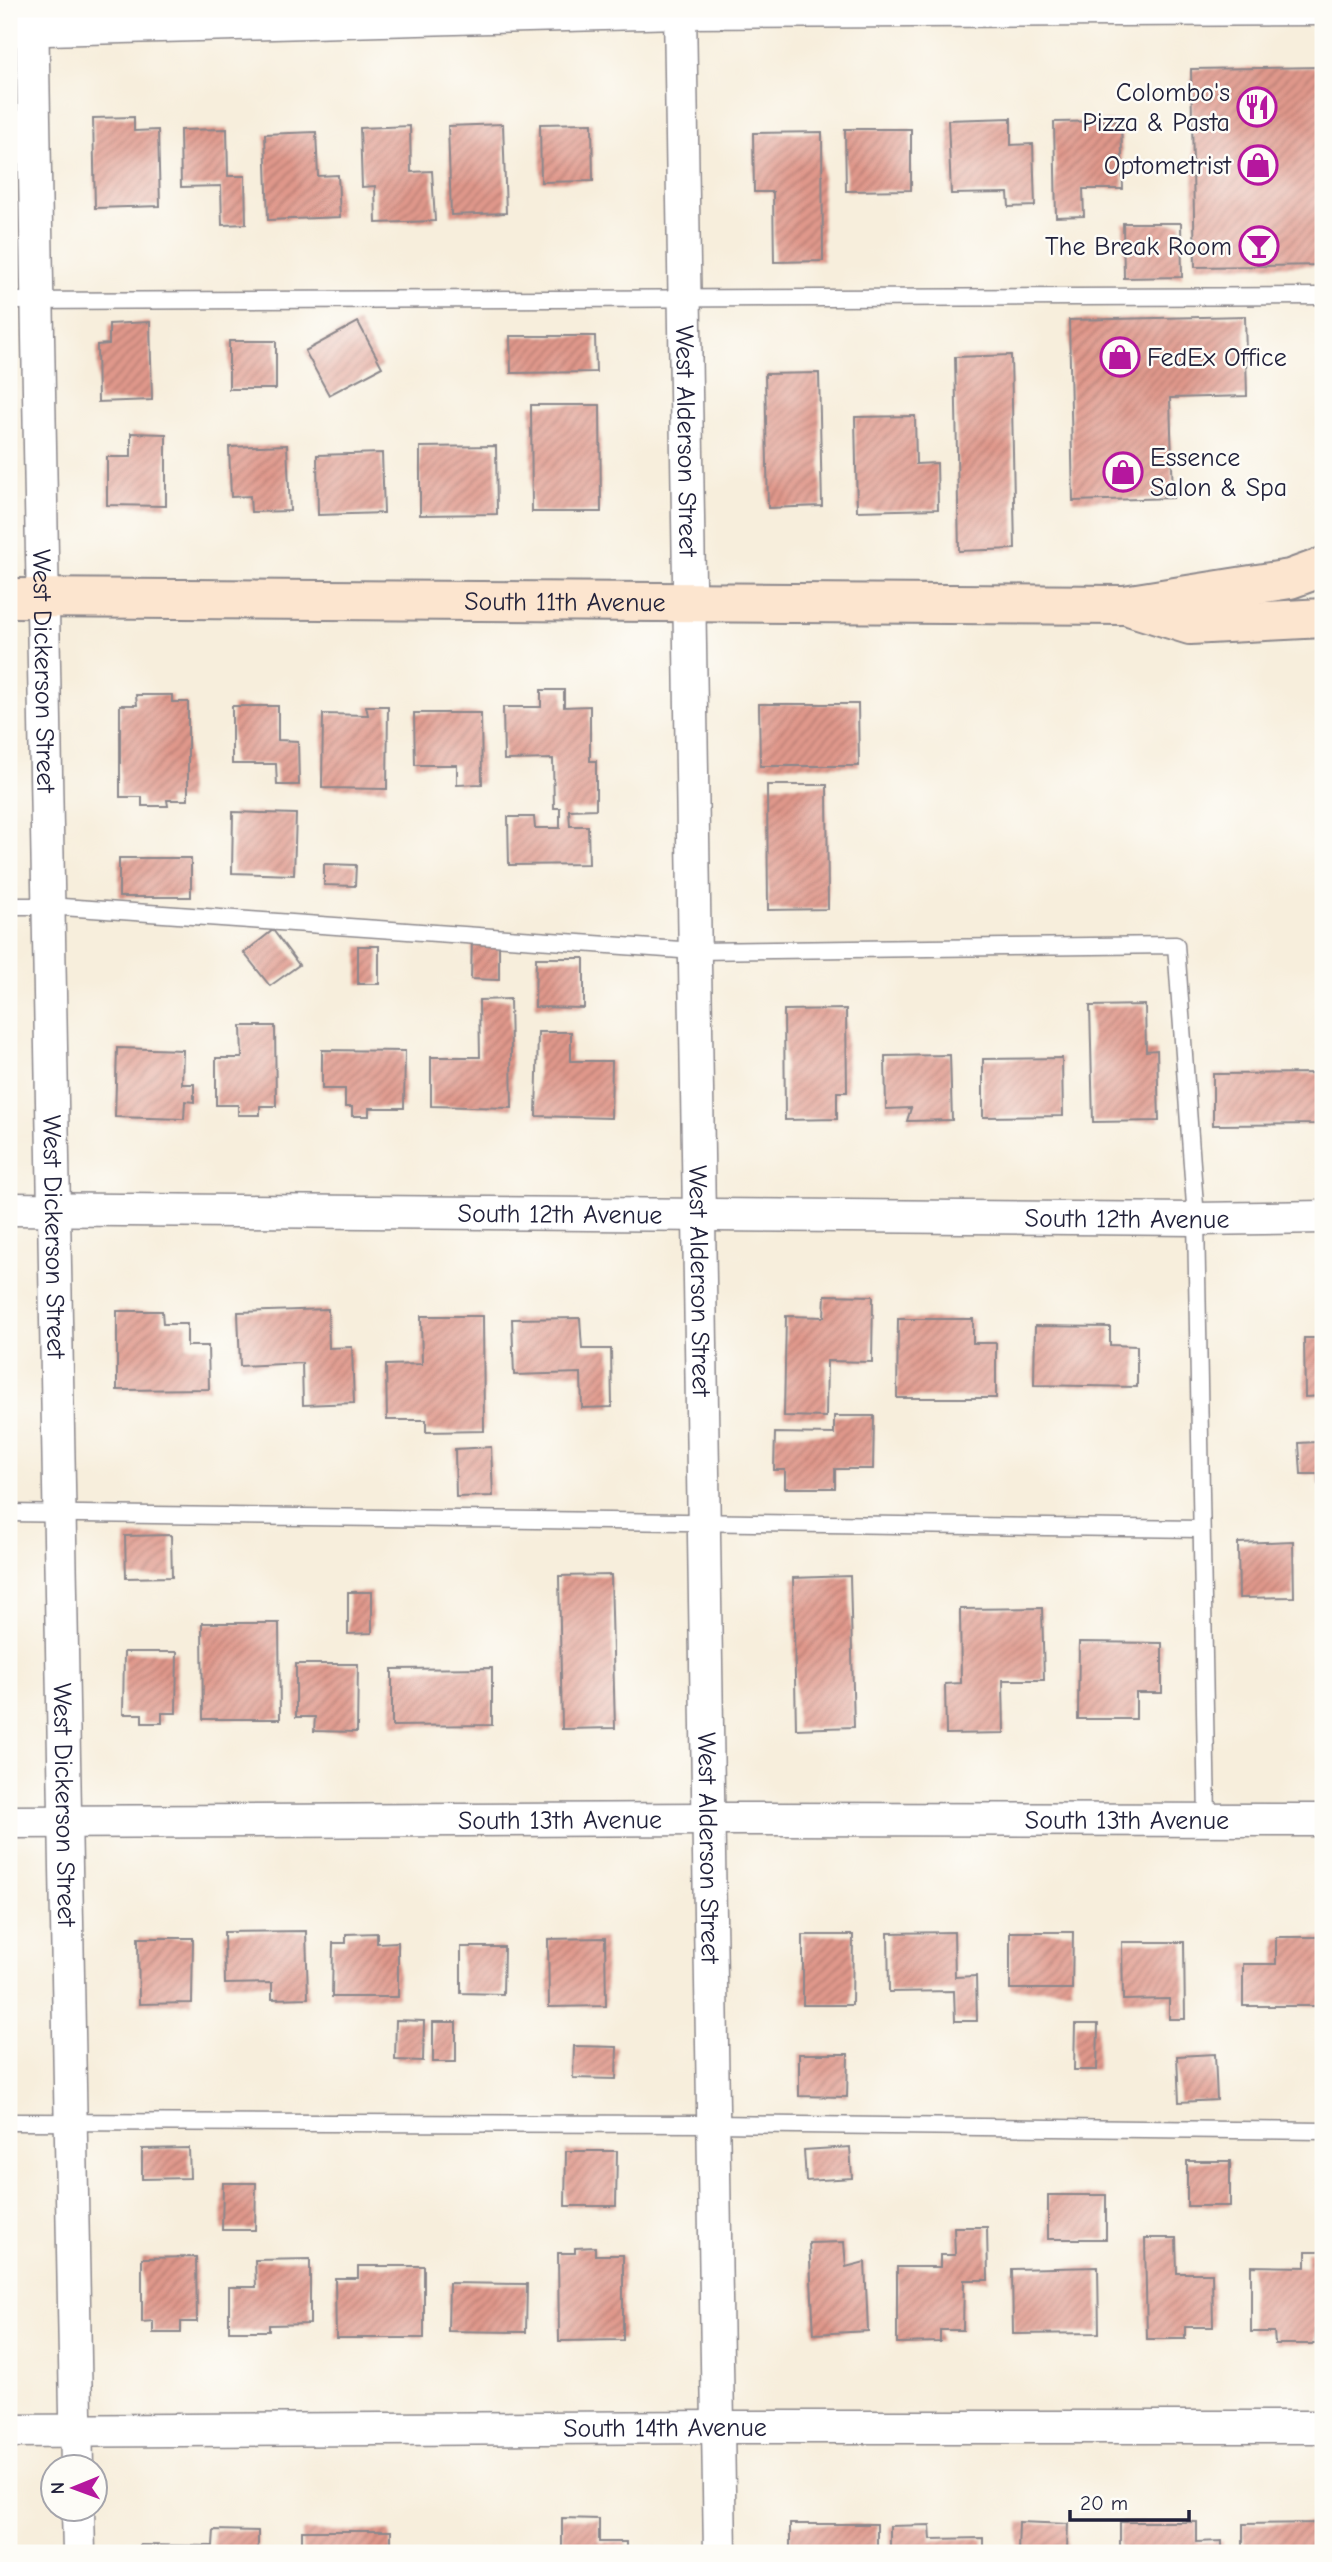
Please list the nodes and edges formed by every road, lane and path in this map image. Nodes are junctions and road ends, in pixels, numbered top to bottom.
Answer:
1 (1323, 9) edge
2 (680, 10) edge
3 (24, 23) edge
4 (1323, 296) edge
5 (685, 299) junction
6 (23, 301) edge
7 (1323, 567) edge
8 (26, 599) edge
9 (689, 604) junction
10 (1124, 605) junction
11 (1323, 618) edge
12 (9, 905) edge
13 (48, 906) junction
14 (695, 951) junction
15 (9, 1209) edge
16 (54, 1209) junction
17 (699, 1215) junction
18 (1323, 1217) edge
19 (1196, 1219) junction
20 (9, 1513) edge
21 (60, 1514) junction
22 (704, 1523) junction
23 (1201, 1529) junction
24 (708, 1819) junction
25 (1207, 1820) junction
26 (1323, 1821) edge
27 (9, 1822) edge
28 (65, 1822) junction
29 (9, 2122) edge
30 (71, 2122) junction
31 (714, 2124) junction
32 (1323, 2131) edge
33 (718, 2427) junction
34 (1323, 2427) edge
35 (9, 2431) edge
36 (76, 2431) junction
37 (77, 2454) edge
38 (78, 2524) edge
39 (79, 2553) edge
40 (720, 2553) edge

1 - 2 street
2 - 3 street
2 - 5 street, West Alderson Street
3 - 6 street, West Dickerson Street
4 - 5 lane
5 - 6 lane
5 - 9 street, West Alderson Street
6 - 8 street, West Dickerson Street
7 - 10 street, South 11th Avenue
8 - 9 street, South 11th Avenue
8 - 13 street, West Dickerson Street
9 - 10 street, South 11th Avenue
9 - 14 street, West Alderson Street
10 - 11 street, South 11th Avenue
12 - 13 lane
13 - 14 lane
13 - 16 street, West Dickerson Street
14 - 17 street, West Alderson Street
14 - 19 lane
15 - 16 street, South 12th Avenue
16 - 17 street, South 12th Avenue
16 - 21 street, West Dickerson Street
17 - 19 street, South 12th Avenue
17 - 22 street, West Alderson Street
18 - 19 street, South 12th Avenue
19 - 23 lane
20 - 21 lane
21 - 22 lane
21 - 28 street, West Dickerson Street
22 - 23 lane
22 - 24 street, West Alderson Street
23 - 25 lane
24 - 25 street, South 13th Avenue
24 - 28 street, South 13th Avenue
24 - 31 street, West Alderson Street
25 - 26 street, South 13th Avenue
27 - 28 street, South 13th Avenue
28 - 30 street, West Dickerson Street
29 - 30 lane
30 - 31 lane
30 - 36 street, West Dickerson Street
31 - 32 lane
31 - 33 street, West Alderson Street
33 - 34 street, South 14th Avenue
33 - 36 street, South 14th Avenue
33 - 40 street, West Alderson Street
35 - 36 street, South 14th Avenue
36 - 37 street, West Dickerson Street
38 - 39 street

